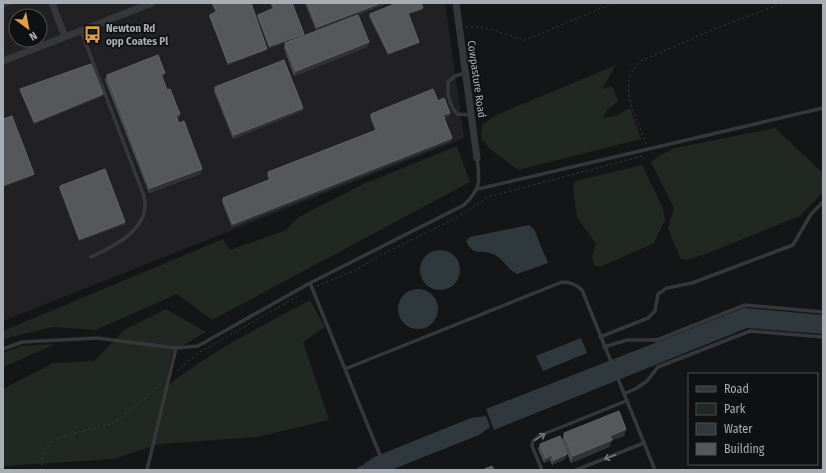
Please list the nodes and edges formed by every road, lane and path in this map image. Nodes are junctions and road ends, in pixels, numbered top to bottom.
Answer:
1 (52, 3) edge
2 (152, 3) edge
3 (456, 3) edge
4 (614, 3) edge
5 (783, 3) edge
6 (459, 28) junction
7 (81, 31) junction
8 (65, 37) junction
9 (3, 61) edge
10 (465, 73) junction
11 (823, 108) edge
12 (471, 115) junction
13 (647, 150) junction
14 (477, 158) joint
15 (478, 189) junction
16 (823, 202) edge
17 (91, 257) dead end
18 (310, 282) junction
19 (313, 288) junction
20 (300, 295) dead end
21 (823, 312) edge
22 (600, 337) junction
23 (823, 337) edge
24 (604, 347) junction
25 (176, 348) junction
26 (3, 349) edge
27 (346, 369) junction
28 (170, 376) junction
29 (624, 394) junction
30 (626, 401) junction
31 (644, 443) junction
32 (41, 470) edge
33 (147, 470) edge
34 (386, 470) edge
35 (542, 470) edge
36 (576, 470) edge
37 (655, 470) edge

1 - 8 street
2 - 7 street
3 - 6 street, Cowpasture Road
4 - 6 path
5 - 13 path
6 - 10 street, Cowpasture Road
7 - 8 street
7 - 17 lane
8 - 9 street
10 - 12 street, Cowpasture Road
10 - 12 lane
11 - 13 lane
12 - 14 street, Cowpasture Road
13 - 15 lane
13 - 19 path
14 - 15 lane
15 - 18 lane
16 - 22 lane
18 - 19 lane
18 - 25 lane
19 - 27 lane
20 - 28 path
21 - 24 lane
22 - 24 lane
22 - 27 lane
23 - 29 lane
24 - 29 lane
25 - 26 lane
25 - 28 lane
27 - 34 lane
28 - 32 path
28 - 33 lane
29 - 30 lane
30 - 31 lane
35 -> 30 lane
31 -> 36 lane
31 - 37 lane

